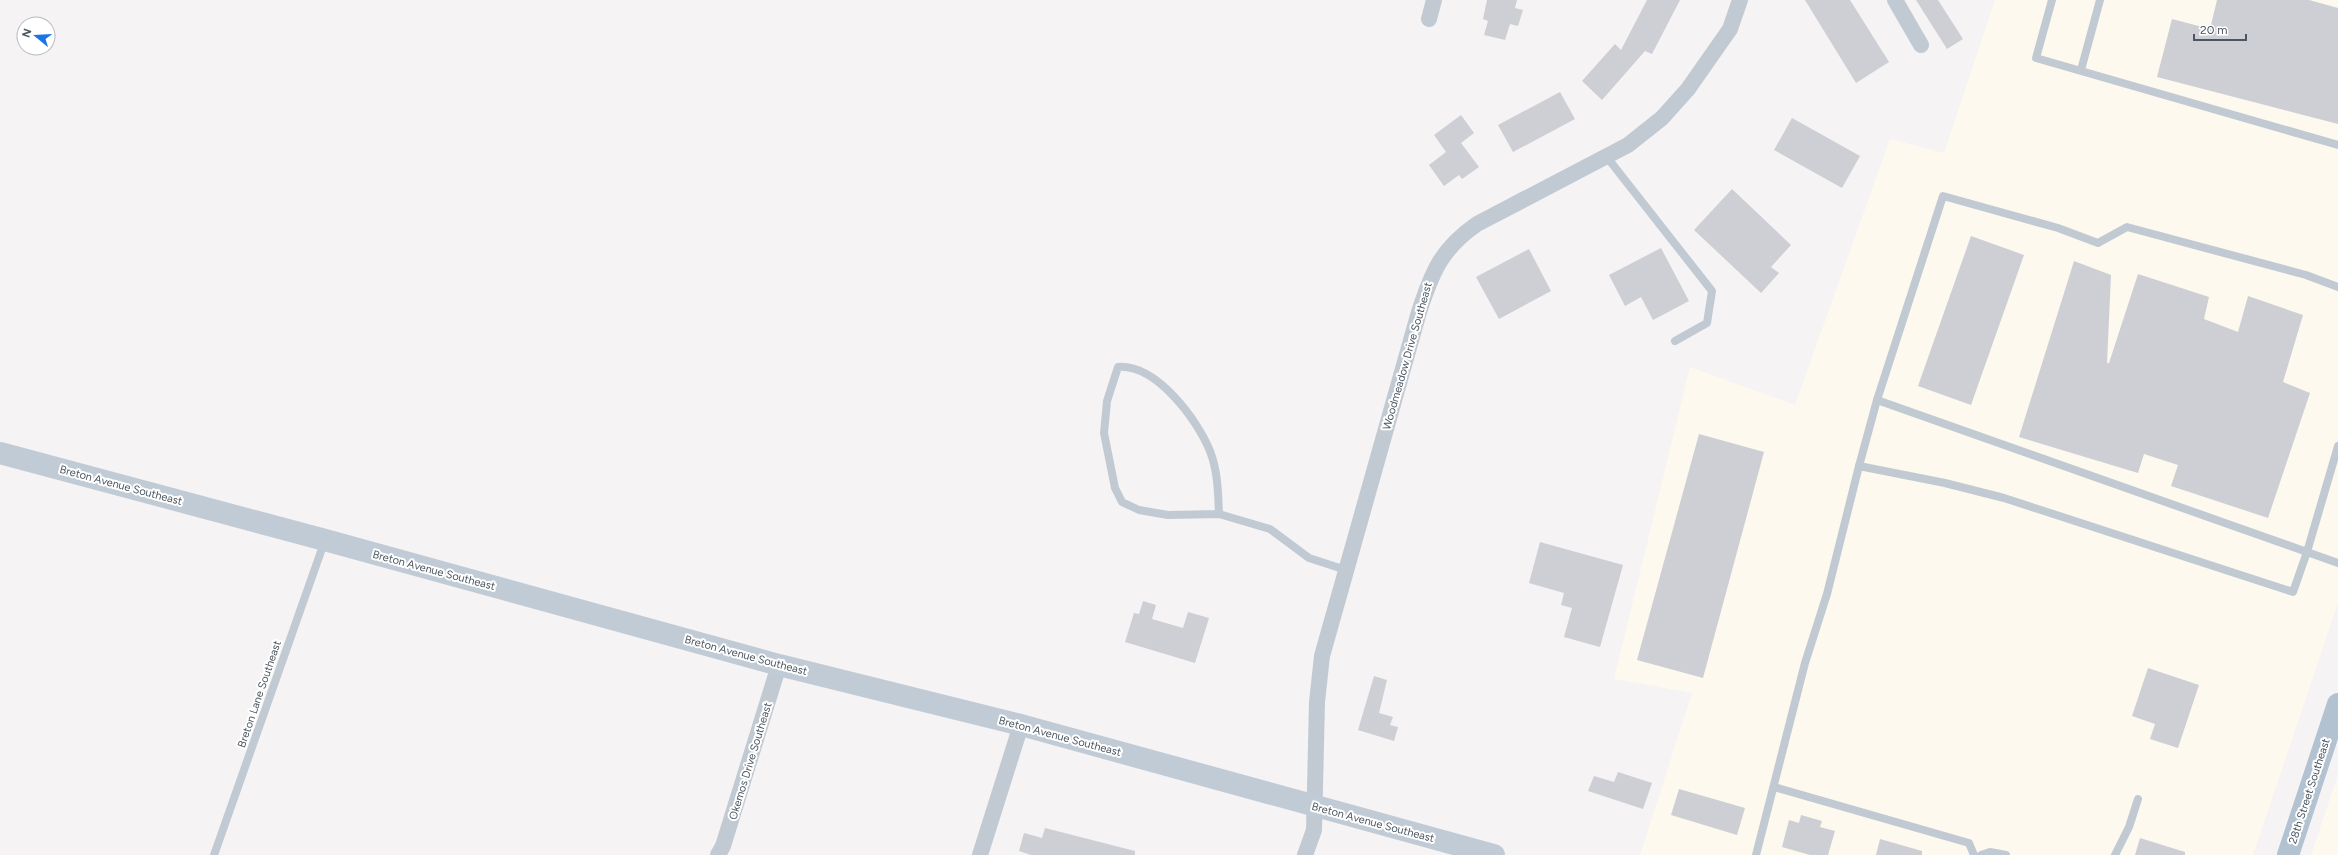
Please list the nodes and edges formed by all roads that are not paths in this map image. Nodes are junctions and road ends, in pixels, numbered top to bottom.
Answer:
1 (1434, 0) edge
2 (1740, 0) edge
3 (1895, 0) edge
4 (2052, 0) edge
5 (2100, 0) edge
6 (1429, 19) dead end
7 (1921, 44) dead end
8 (2081, 70) junction
9 (2338, 146) edge
10 (1606, 156) junction
11 (2338, 287) edge
12 (1675, 341) dead end
13 (1877, 400) junction
14 (2338, 446) edge
15 (0, 453) edge
16 (1859, 466) junction
17 (1219, 514) junction
18 (325, 540) junction
19 (2306, 552) junction
20 (2338, 563) edge
21 (1346, 570) junction
22 (779, 665) junction
23 (2338, 704) edge
24 (1022, 725) junction
25 (1774, 786) junction
26 (2138, 799) dead end
27 (1316, 806) junction
28 (1487, 854) edge
29 (214, 855) edge
30 (718, 855) edge
31 (980, 855) edge
32 (1305, 855) edge
33 (1756, 855) edge
34 (1974, 855) edge
35 (1980, 855) edge
36 (2006, 855) edge
37 (2115, 855) edge
38 (2288, 855) edge

1 - 6 street
2 - 10 street, Woodmeadow Drive Southeast
3 - 7 street
4 - 8 lane
5 - 8 lane
8 - 9 lane
10 - 12 lane
10 - 21 street, Woodmeadow Drive Southeast
11 - 13 lane
13 - 16 lane
13 - 19 lane
14 - 19 lane
15 - 18 main road, Breton Avenue Southeast
16 - 19 lane
16 - 25 lane
17 - 17 lane
17 - 21 lane
18 - 22 main road, Breton Avenue Southeast
18 - 29 lane, Breton Lane Southeast
19 - 20 lane
21 - 27 street, Woodmeadow Drive Southeast
22 - 24 main road, Breton Avenue Southeast
22 - 30 street, Okemos Drive Southeast
23 - 38 main road, 28th Street Southeast
24 - 27 main road, Breton Avenue Southeast
24 - 31 street
25 - 33 lane
25 - 34 lane
26 - 37 lane
27 - 28 main road, Breton Avenue Southeast
27 - 32 street, Woodmeadow Drive Southeast
35 - 36 lane

